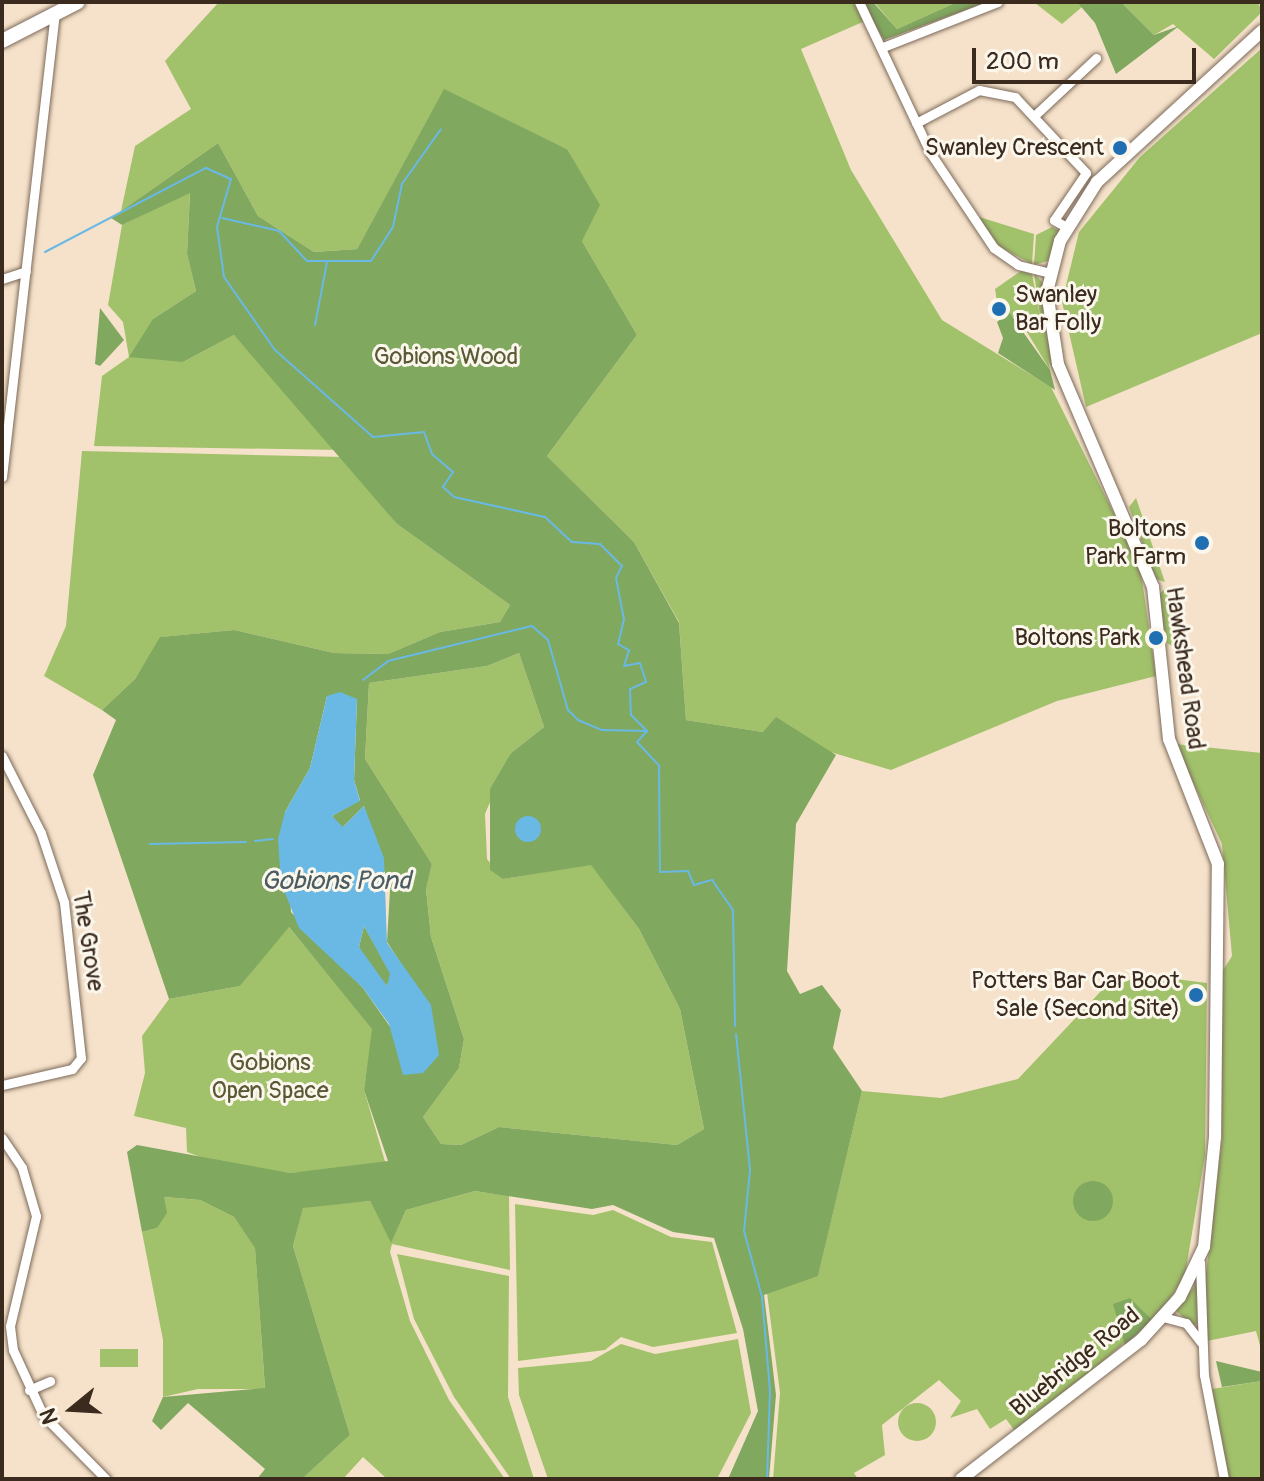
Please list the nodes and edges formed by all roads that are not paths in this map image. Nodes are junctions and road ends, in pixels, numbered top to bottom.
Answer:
1 (78, 2) edge
2 (859, 2) edge
3 (998, 2) edge
4 (54, 19) junction
5 (1262, 31) edge
6 (2, 41) edge
7 (883, 47) junction
8 (1096, 58) dead end
9 (1034, 116) junction
10 (916, 123) junction
11 (1054, 220) junction
12 (1066, 227) junction
13 (1046, 229) dead end
14 (26, 271) junction
15 (1051, 273) junction
16 (2, 279) edge
17 (2, 477) edge
18 (2, 756) edge
19 (2, 1085) edge
20 (2, 1138) edge
21 (1200, 1262) junction
22 (1163, 1317) junction
23 (1201, 1342) junction
24 (50, 1381) dead end
25 (29, 1390) junction
26 (106, 1479) edge
27 (961, 1479) edge
28 (1224, 1479) edge

1 - 4 main road
2 - 7 street
3 - 7 street
4 - 6 main road
4 - 14 street
5 - 12 street, Hawkshead Road
7 - 10 street
8 - 9 street
9 - 10 street
9 - 11 street
10 - 15 street
11 - 12 street
11 - 13 street
12 - 15 street, Hawkshead Road
14 - 16 street
14 - 17 street
15 - 21 street, Hawkshead Road
18 - 19 street, The Grove
20 - 25 street
21 - 22 street, Bluebridge Road
21 - 23 street
22 - 23 street
22 - 27 street, Bluebridge Road
23 - 28 street
24 - 25 street
25 - 26 street

